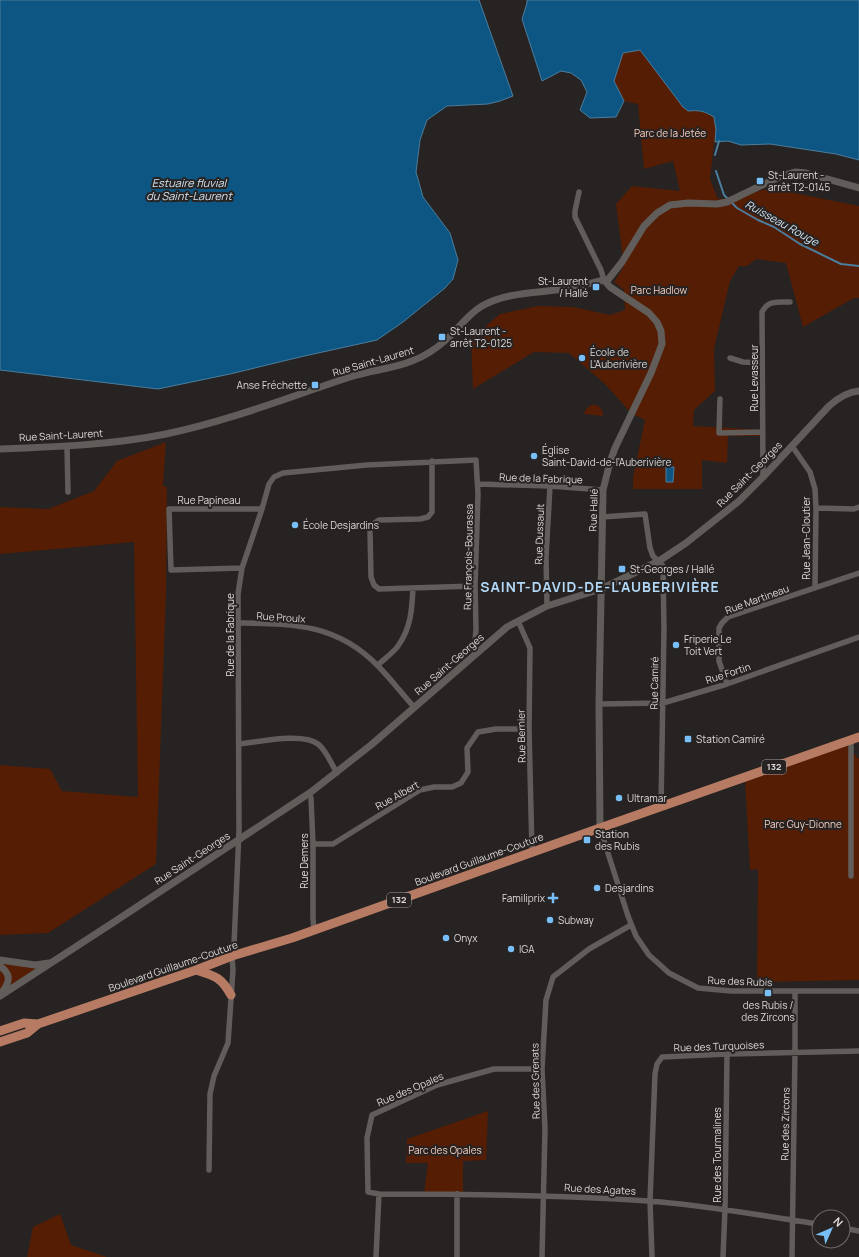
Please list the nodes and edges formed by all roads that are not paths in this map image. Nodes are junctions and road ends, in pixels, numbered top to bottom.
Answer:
1 (859, 188) edge
2 (579, 192) dead end
3 (604, 280) junction
4 (790, 302) dead end
5 (730, 358) dead end
6 (762, 363) junction
7 (859, 391) edge
8 (720, 399) dead end
9 (763, 432) junction
10 (792, 446) junction
11 (68, 447) junction
12 (0, 449) edge
13 (476, 460) joint
14 (432, 462) junction
15 (763, 477) junction
16 (478, 484) junction
17 (550, 486) junction
18 (603, 490) junction
19 (68, 492) dead end
20 (816, 508) junction
21 (859, 508) edge
22 (262, 509) junction
23 (602, 517) junction
24 (659, 561) junction
25 (242, 568) junction
26 (859, 573) edge
27 (475, 586) junction
28 (413, 588) junction
29 (815, 588) junction
30 (601, 589) junction
31 (548, 606) junction
32 (518, 621) junction
33 (237, 623) junction
34 (859, 637) edge
35 (474, 655) junction
36 (378, 665) junction
37 (727, 684) junction
38 (663, 703) junction
39 (598, 704) junction
40 (414, 707) junction
41 (529, 729) junction
42 (855, 739) edge
43 (239, 744) junction
44 (337, 773) junction
45 (309, 793) junction
46 (661, 807) junction
47 (600, 828) junction
48 (239, 840) junction
49 (313, 844) junction
50 (532, 852) junction
51 (851, 876) dead end
52 (631, 925) junction
53 (314, 930) junction
54 (235, 955) junction
55 (0, 960) edge
56 (51, 963) junction
57 (0, 966) edge
58 (196, 970) junction
59 (795, 991) junction
60 (859, 991) edge
61 (0, 995) edge
62 (231, 995) junction
63 (38, 1024) junction
64 (0, 1031) edge
65 (0, 1042) edge
66 (859, 1051) edge
67 (795, 1052) junction
68 (727, 1054) junction
69 (542, 1069) junction
70 (209, 1170) dead end
71 (379, 1194) junction
72 (457, 1194) junction
73 (543, 1195) junction
74 (650, 1201) junction
75 (725, 1209) junction
76 (793, 1220) junction
77 (811, 1223) edge
78 (376, 1257) edge
79 (457, 1257) edge
80 (542, 1257) edge
81 (652, 1257) edge
82 (723, 1257) edge
83 (792, 1257) edge

1 - 3 street, Rue Saint-Laurent
2 - 3 street, Rue Hallé
3 - 11 street, Rue Saint-Laurent
3 - 18 street, Rue Hallé
4 - 6 street, Rue Levasseur
5 - 6 street
6 - 9 street, Rue Levasseur
7 - 10 street, Rue Saint-Georges
8 - 9 street
9 - 15 street, Rue Levasseur
10 - 15 street, Rue Saint-Georges
10 - 20 street, Rue Jean-Cloutier
11 - 12 street, Rue Saint-Laurent
11 - 19 street
13 - 14 street, Rue de la Fabrique
13 - 16 street, Rue François-Bourassa
14 - 22 street, Rue de la Fabrique
14 - 28 street
15 - 24 street, Rue Saint-Georges
16 - 17 street, Rue de la Fabrique
16 - 27 street, Rue François-Bourassa
17 - 18 street, Rue de la Fabrique
17 - 31 street, Rue Dussault
18 - 23 street, Rue Hallé
20 - 21 street
20 - 29 street, Rue Jean-Cloutier
22 - 25 street, Rue de la Fabrique
22 - 25 street, Rue Papineau
23 - 24 street, Rue Camiré
23 - 30 street, Rue Hallé
24 - 30 street, Rue Saint-Georges
24 - 38 street, Rue Camiré
25 - 33 street, Rue de la Fabrique
26 - 29 street, Rue Martineau
27 - 28 street
27 - 35 street, Rue François-Bourassa
28 - 36 street
29 - 37 street, Rue Martineau
30 - 31 street, Rue Saint-Georges
30 - 39 street, Rue Hallé
31 - 32 street, Rue Saint-Georges
32 - 35 street, Rue Saint-Georges
32 - 41 street, Rue Bernier
33 - 36 street, Rue Proulx
33 - 43 street, Rue de la Fabrique
34 - 37 street, Rue Fortin
35 - 40 street, Rue Saint-Georges
36 - 40 street, Rue Proulx
37 - 38 street, Rue Fortin
38 - 39 street, Rue Fortin
38 - 46 street, Rue Camiré
39 - 47 street, Rue Hallé
40 - 44 street, Rue Saint-Georges
41 - 49 street, Rue Albert
41 - 50 street, Rue Bernier
42 - 46 main road, Boulevard Guillaume-Couture / 132
42 - 51 street
43 - 44 street
43 - 48 street, Rue de la Fabrique
44 - 45 street, Rue Saint-Georges
45 - 48 street, Rue Saint-Georges
45 - 49 street, Rue Demers
46 - 47 main road, Boulevard Guillaume-Couture / 132
47 - 50 main road, Boulevard Guillaume-Couture / 132
47 - 52 street, Rue des Rubis
48 - 54 street, Rue de la Fabrique
48 - 56 street, Rue Saint-Georges
49 - 53 street, Rue Demers
50 - 53 main road, Boulevard Guillaume-Couture / 132
52 - 59 street, Rue des Rubis
52 - 69 street, Rue des Grenats
53 - 54 main road, Boulevard Guillaume-Couture / 132
54 - 58 main road, Boulevard Guillaume-Couture / 132
54 - 62 street, Rue de la Fabrique
55 - 56 street, Rue Saint-Georges
56 - 61 street, Rue Saint-Georges
57 - 61 street, Rue Saint-Georges
58 - 62 main road
58 - 63 main road, Boulevard Guillaume-Couture / 132
59 - 60 street, Rue des Rubis
59 - 67 street, Rue des Zircons
62 - 70 street, Rue de la Fabrique
63 - 64 main road, Boulevard Guillaume-Couture / 132
63 - 65 main road, Boulevard Guillaume-Couture / 132
66 - 67 street, Rue des Turquoises
67 - 68 street, Rue des Turquoises
67 - 76 street, Rue des Zircons
68 - 74 street, Rue des Turquoises
68 - 75 street, Rue des Tourmalines
69 - 71 street, Rue des Opales
69 - 73 street, Rue des Grenats
71 - 72 street, Rue des Agates
71 - 78 street
72 - 73 street, Rue des Agates
72 - 79 street
73 - 74 street, Rue des Agates
73 - 80 street, Rue des Grenats
74 - 75 street, Rue des Agates
74 - 81 street, Rue des Turquoises
75 - 76 street, Rue des Agates
75 - 82 street, Rue des Tourmalines
76 - 77 street, Rue des Agates
76 - 83 street, Rue des Zircons

